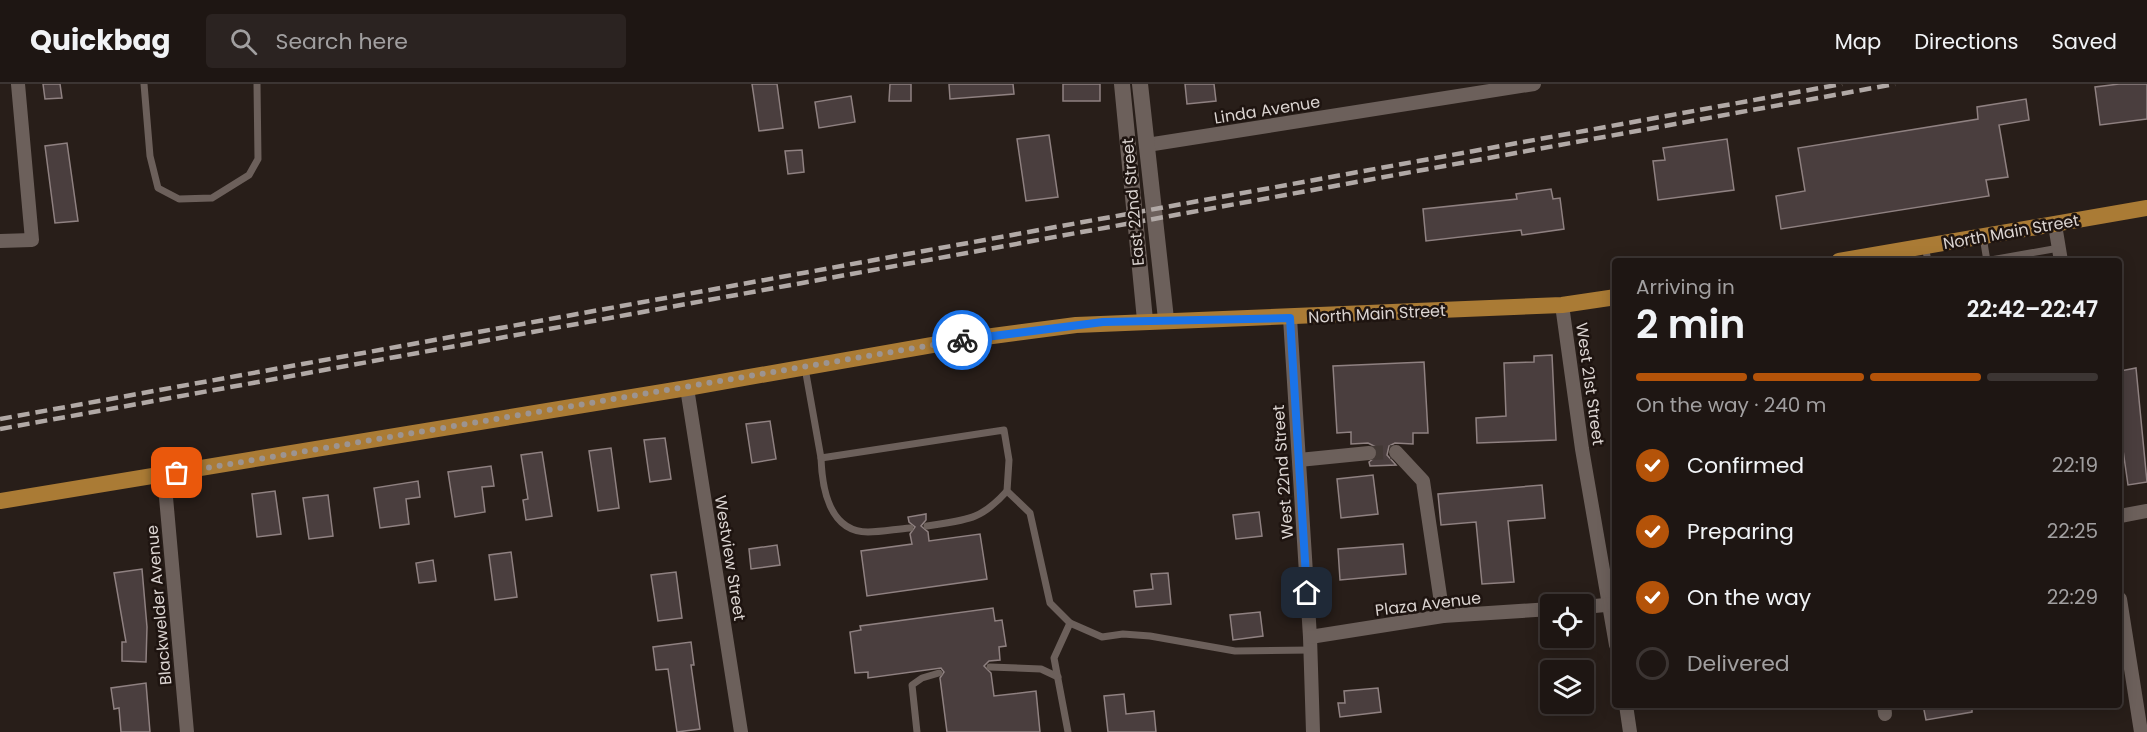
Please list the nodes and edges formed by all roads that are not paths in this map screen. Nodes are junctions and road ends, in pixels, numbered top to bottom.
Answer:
1 (18, 84) edge
2 (144, 84) edge
3 (257, 84) edge
4 (1122, 84) edge
5 (1140, 84) edge
6 (1534, 84) edge
7 (1147, 145) junction
8 (2147, 208) edge
9 (2055, 225) junction
10 (1983, 237) junction
11 (0, 241) edge
12 (1927, 254) edge
13 (2060, 254) edge
14 (1876, 258) edge
15 (1986, 258) edge
16 (2018, 258) edge
17 (1612, 298) edge
18 (1562, 305) junction
19 (1290, 318) junction
20 (1145, 320) junction
21 (1166, 320) junction
22 (805, 368) junction
23 (687, 388) junction
24 (1396, 452) dead end
25 (1369, 453) tunnel mouth
26 (821, 458) junction
27 (1299, 460) junction
28 (164, 475) junction
29 (1007, 491) junction
30 (0, 501) edge
31 (2147, 511) edge
32 (2122, 516) edge
33 (927, 526) dead end
34 (910, 528) dead end
35 (1612, 605) edge
36 (1594, 606) edge
37 (1540, 610) edge
38 (2122, 612) edge
39 (1443, 616) junction
40 (1070, 623) junction
41 (1310, 644) junction
42 (990, 667) dead end
43 (939, 673) dead end
44 (1058, 677) junction
45 (1626, 708) edge
46 (187, 732) edge
47 (741, 732) edge
48 (917, 732) edge
49 (1068, 732) edge
50 (1313, 732) edge
51 (1630, 732) edge
52 (2141, 732) edge

1 - 11 street
2 - 3 lane
4 - 20 main road, East 22nd Street
5 - 7 main road, East 22nd Street
6 - 7 street, Linda Avenue
7 - 21 main road, East 22nd Street
8 - 9 main road, North Main Street
9 - 10 main road, North Main Street
9 - 13 street
10 - 12 main road, North Main Street
10 - 15 lane
12 - 14 main road, North Main Street
13 - 16 lane
17 - 18 main road, North Main Street
18 - 19 main road, North Main Street
18 - 35 street, West 21st Street
19 - 21 main road, North Main Street
19 - 27 street, West 22nd Street
20 - 21 main road, North Main Street
20 - 22 main road, North Main Street
22 - 23 main road, North Main Street
22 - 26 lane
23 - 28 main road, North Main Street
23 - 47 street, Westview Street
24 - 39 street
25 - 27 street
26 - 29 lane
26 - 34 lane
27 - 41 street, West 22nd Street
28 - 30 main road, North Main Street
28 - 46 street, Blackwelder Avenue
29 - 33 lane
29 - 40 lane
31 - 32 street
35 - 36 street
37 - 39 street, Plaza Avenue
38 - 52 street
39 - 41 street, Plaza Avenue
40 - 41 lane
40 - 44 lane
41 - 50 street, West 22nd Street
42 - 44 lane
43 - 48 lane
44 - 49 lane
45 - 51 street

